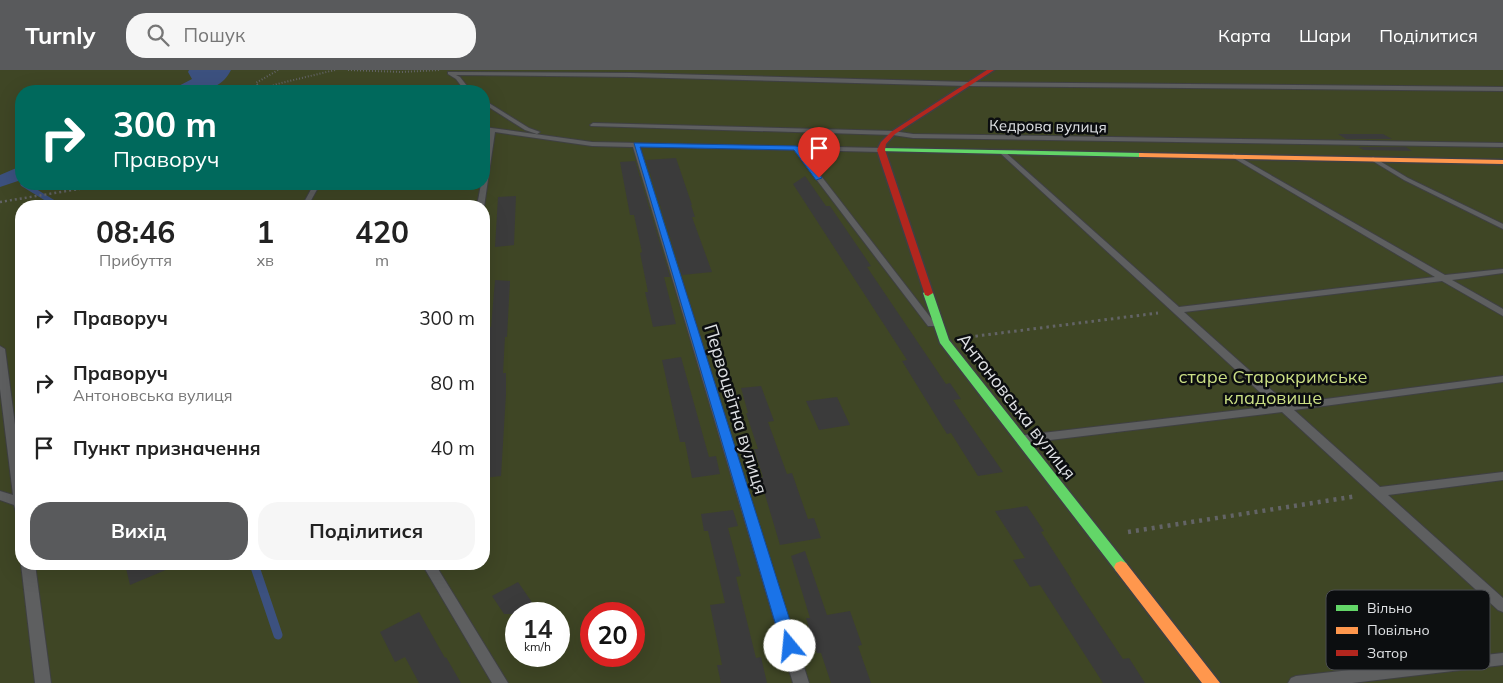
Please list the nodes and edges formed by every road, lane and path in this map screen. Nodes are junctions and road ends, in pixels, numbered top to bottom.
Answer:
1 (278, 70) edge
2 (334, 70) edge
3 (348, 70) edge
4 (991, 70) edge
5 (448, 72) edge
6 (968, 84) junction
7 (258, 85) edge
8 (275, 85) edge
9 (463, 85) edge
10 (1503, 89) edge
11 (490, 106) edge
12 (593, 125) dead end
13 (492, 130) joint
14 (893, 133) junction
15 (554, 138) junction
16 (490, 144) edge
17 (636, 145) junction
18 (1503, 145) edge
19 (796, 148) junction
20 (881, 150) junction
21 (1002, 152) junction
22 (1234, 156) junction
23 (1373, 159) junction
24 (1503, 162) edge
25 (73, 190) edge
26 (0, 202) edge
27 (1503, 227) edge
28 (1503, 271) edge
29 (1444, 278) junction
30 (1176, 310) junction
31 (1503, 313) edge
32 (944, 341) junction
33 (0, 349) edge
34 (1503, 379) edge
35 (1285, 408) junction
36 (1021, 439) junction
37 (15, 463) edge
38 (1503, 476) edge
39 (1377, 492) junction
40 (0, 495) edge
41 (15, 504) edge
42 (1098, 537) junction
43 (29, 570) edge
44 (432, 570) edge
45 (1485, 590) edge
46 (1490, 594) edge
47 (1503, 606) edge
48 (1503, 659) edge
49 (1490, 661) edge
50 (1408, 670) edge
51 (43, 683) edge
52 (500, 683) edge
53 (802, 683) edge
54 (1212, 683) edge
55 (1296, 683) edge

1 - 7 path
2 - 8 path
3 - 5 path
4 - 6 street
5 - 6 lane
5 - 9 lane
6 - 10 lane
6 - 14 street
11 - 15 lane
12 - 14 lane, Кедрова вулиця
13 - 15 lane
13 - 16 lane
14 - 18 lane, Кедрова вулиця
14 - 20 street
15 - 17 lane
17 - 19 lane
17 - 53 lane, Первоцвітна вулиця
19 - 20 lane
19 - 32 lane, Антоновська вулиця
20 - 21 street
20 - 32 street
21 - 22 street
21 - 30 lane
22 - 23 street
22 - 29 lane
23 - 24 street
23 - 27 lane
25 - 26 path
28 - 29 lane
29 - 30 lane
29 - 31 lane
30 - 32 path
30 - 35 lane
32 - 36 street, Антоновська вулиця
33 - 37 lane
34 - 35 lane
35 - 36 lane
35 - 39 lane
36 - 42 street, Антоновська вулиця
38 - 39 lane
39 - 42 path
39 - 45 lane
40 - 41 lane
42 - 54 street, Антоновська вулиця
43 - 51 lane
44 - 52 lane
46 - 47 lane
48 - 49 lane
50 - 55 lane

